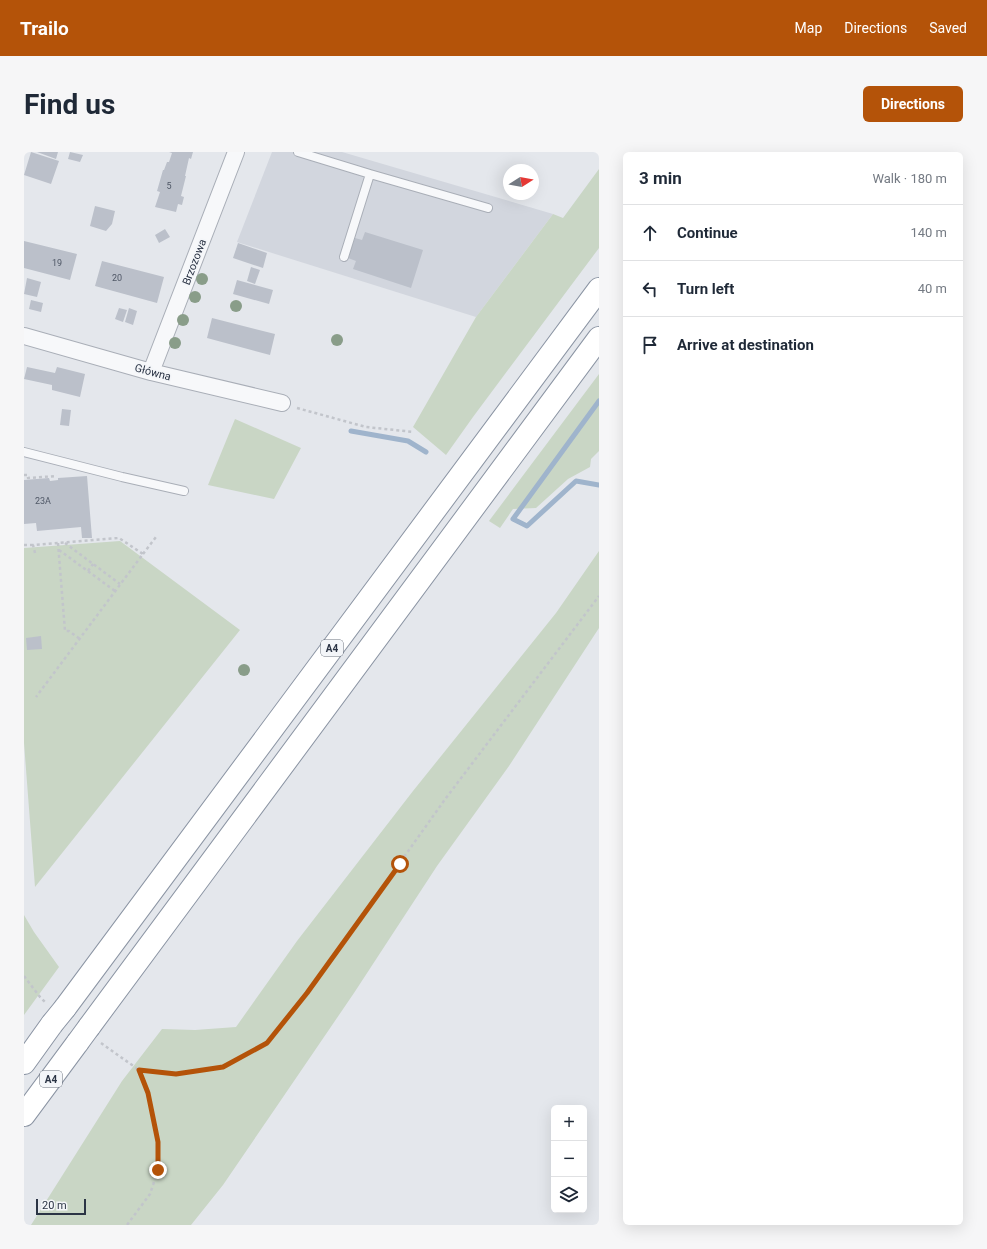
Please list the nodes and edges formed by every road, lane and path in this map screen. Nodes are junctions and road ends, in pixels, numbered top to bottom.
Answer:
1 (236, 152) edge
2 (298, 152) edge
3 (370, 174) junction
4 (488, 208) dead end
5 (344, 257) dead end
6 (599, 289) edge
7 (24, 336) edge
8 (599, 338) edge
9 (151, 372) junction
10 (282, 404) joint
11 (414, 432) dead end
12 (24, 452) edge
13 (24, 475) edge
14 (57, 476) dead end
15 (184, 491) dead end
16 (156, 537) dead end
17 (64, 542) junction
18 (58, 543) junction
19 (24, 545) edge
20 (33, 545) junction
21 (58, 550) junction
22 (35, 553) dead end
23 (143, 554) junction
24 (93, 564) junction
25 (88, 571) junction
26 (120, 584) junction
27 (115, 591) junction
28 (599, 596) edge
29 (80, 639) junction
30 (36, 697) dead end
31 (24, 976) edge
32 (54, 1011) junction
33 (87, 1036) junction
34 (24, 1063) edge
35 (139, 1070) junction
36 (24, 1115) edge
37 (127, 1225) edge

1 - 9 street, Brzozowa
2 - 3 lane
3 - 4 lane
3 - 5 lane
6 - 32 highway, A4
7 - 9 street, Główna
8 - 33 highway, A4
9 - 10 street, Główna
10 - 11 path
12 - 15 lane
13 - 14 path
16 - 23 path
17 - 18 path
17 - 23 path
17 - 24 path
18 - 20 path
18 - 21 path
19 - 20 path
20 - 22 path
21 - 25 path
21 - 29 path
23 - 26 path
24 - 25 path
24 - 26 path
25 - 27 path
26 - 27 path
27 - 29 path
28 - 35 path
29 - 30 path
31 - 32 path
32 - 34 highway, A4
33 - 35 path
33 - 36 highway, A4
35 - 37 path

